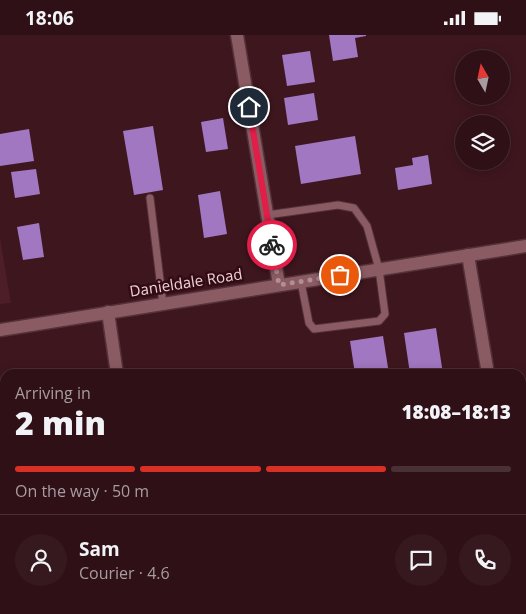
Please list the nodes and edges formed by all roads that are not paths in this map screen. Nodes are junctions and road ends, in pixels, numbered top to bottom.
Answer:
1 (237, 35) edge
2 (150, 198) dead end
3 (267, 215) junction
4 (526, 246) edge
5 (468, 255) junction
6 (379, 269) junction
7 (302, 282) junction
8 (279, 285) junction
9 (163, 303) junction
10 (108, 312) junction
11 (0, 330) edge
12 (116, 369) edge
13 (487, 369) edge

1 - 3 street
2 - 9 lane
3 - 6 lane
3 - 8 street
4 - 5 street, Danieldale Road
5 - 6 street, Danieldale Road
5 - 13 street
6 - 7 street, Danieldale Road
6 - 7 lane
7 - 8 street, Danieldale Road
8 - 9 street, Danieldale Road
9 - 10 street, Danieldale Road
10 - 11 street, Danieldale Road
10 - 12 street

